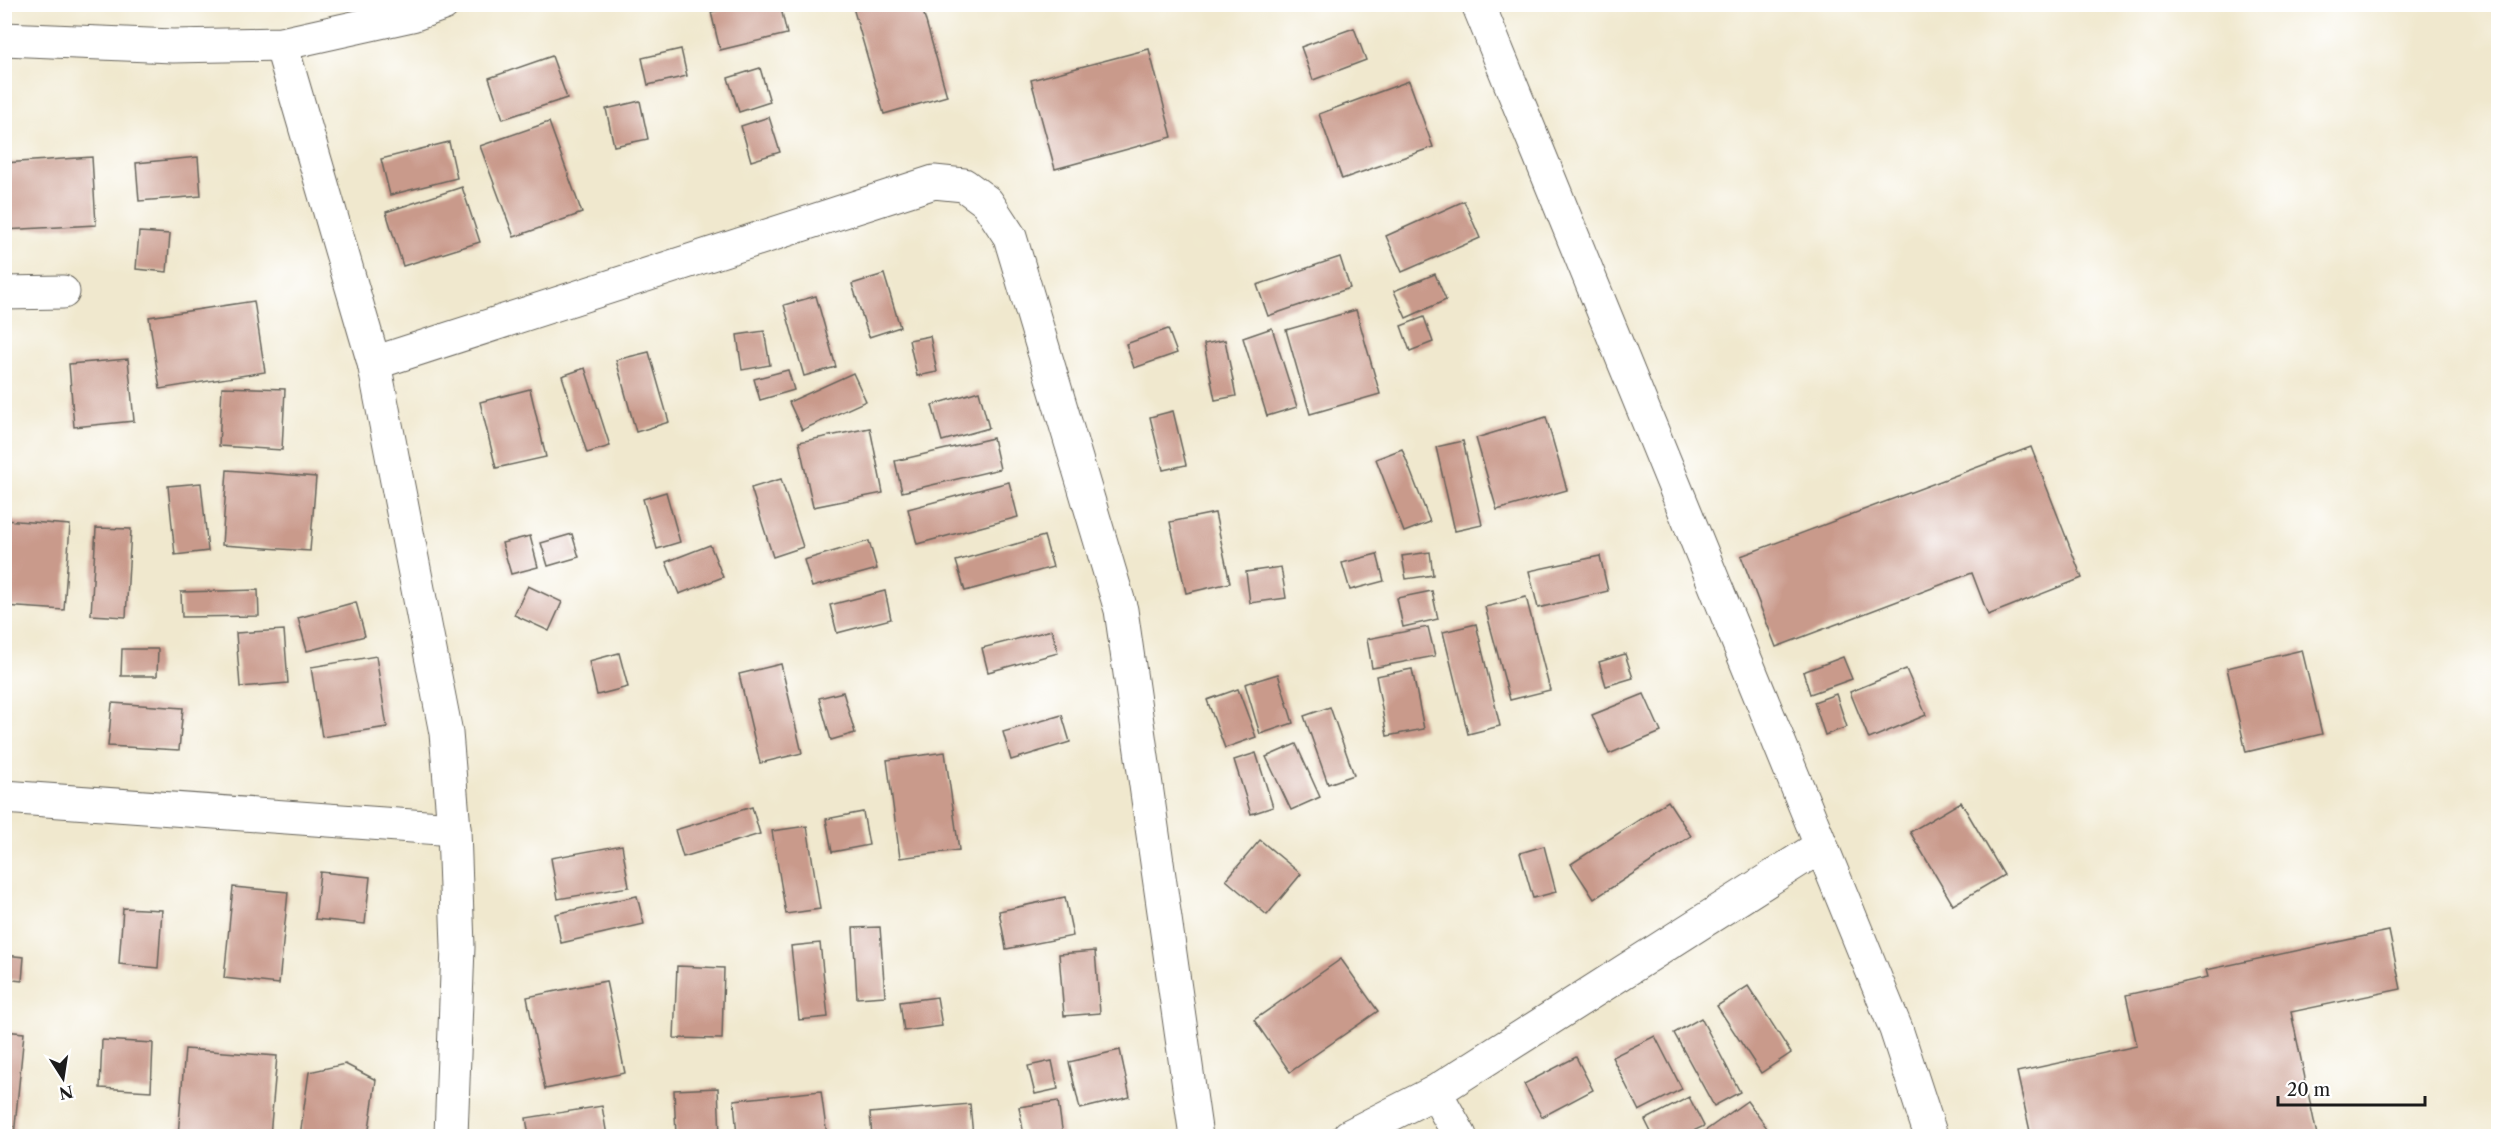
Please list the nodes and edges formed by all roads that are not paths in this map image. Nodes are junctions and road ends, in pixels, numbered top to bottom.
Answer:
1 (443, 4) edge
2 (1478, 4) edge
3 (4, 39) edge
4 (280, 44) junction
5 (63, 292) dead end
6 (4, 293) edge
7 (374, 363) junction
8 (4, 797) edge
9 (454, 829) junction
10 (1821, 846) junction
11 (1435, 1092) junction
12 (451, 1137) edge
13 (1196, 1137) edge
14 (1348, 1137) edge
15 (1460, 1137) edge
16 (1930, 1137) edge

1 - 4 street
2 - 10 street
3 - 4 street
4 - 7 street
5 - 6 street
7 - 9 street
7 - 13 street
8 - 9 street
9 - 12 street
10 - 11 street
10 - 16 street
11 - 14 street
11 - 15 street

